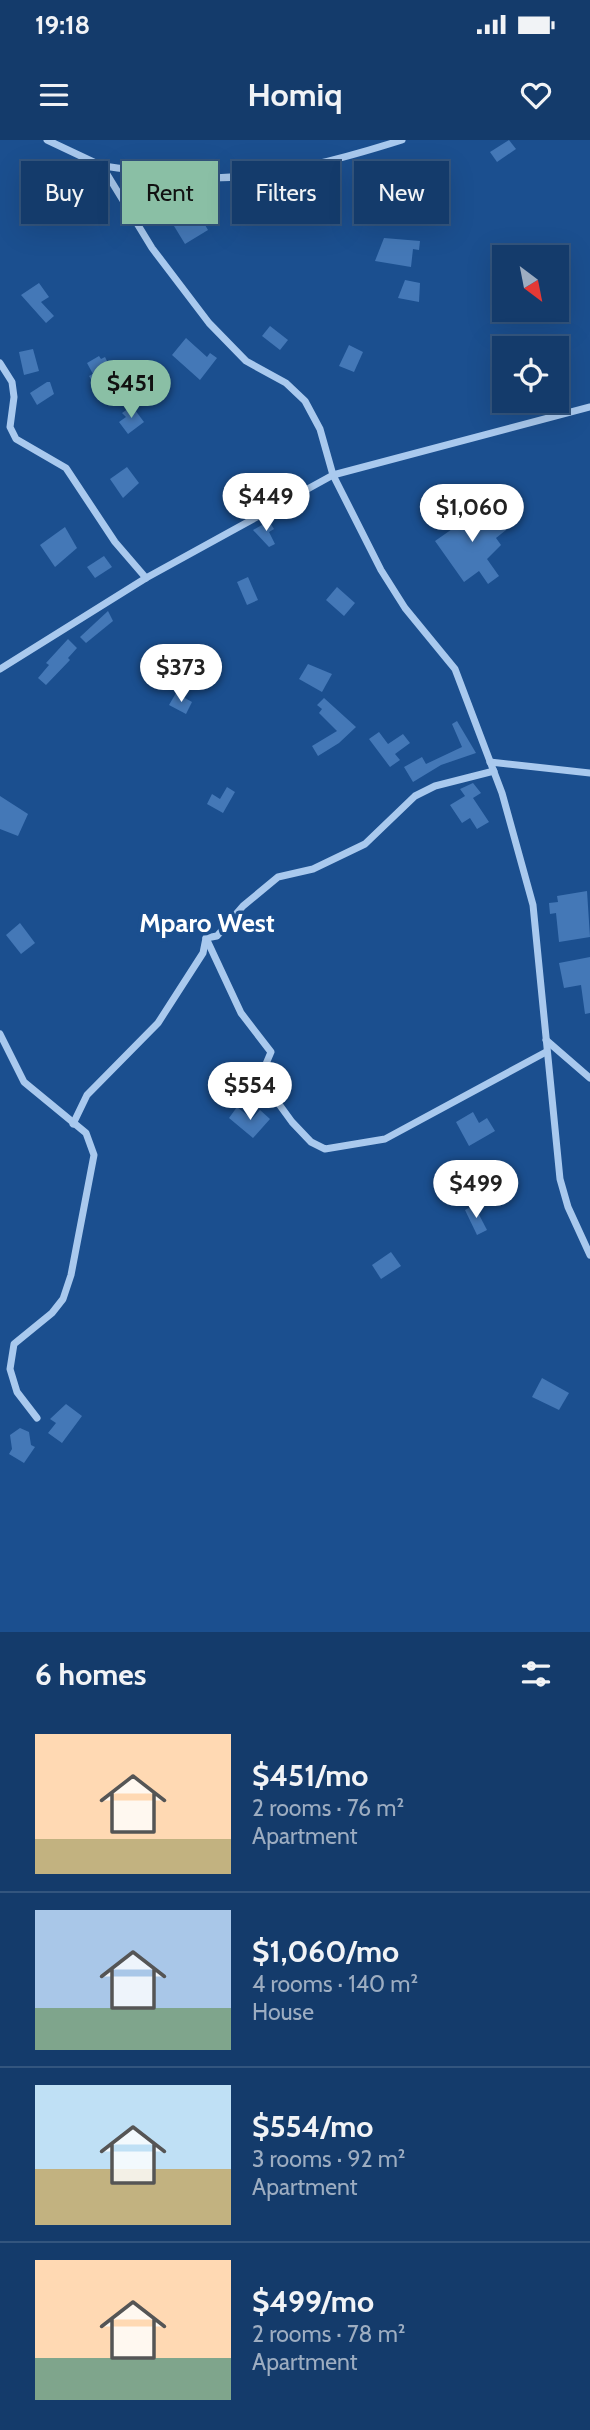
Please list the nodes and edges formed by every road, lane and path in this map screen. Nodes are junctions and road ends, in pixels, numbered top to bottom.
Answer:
1 (47, 140) edge
2 (401, 140) edge
3 (91, 161) edge
4 (108, 167) edge
5 (108, 176) edge
6 (0, 363) edge
7 (590, 407) edge
8 (333, 475) junction
9 (146, 578) junction
10 (0, 669) edge
11 (490, 762) junction
12 (494, 771) junction
13 (590, 773) edge
14 (206, 938) junction
15 (0, 1034) edge
16 (546, 1040) junction
17 (546, 1052) junction
18 (590, 1078) edge
19 (73, 1124) junction
20 (590, 1255) edge
21 (37, 1418) dead end

1 - 3 street
2 - 4 street
5 - 8 street
6 - 9 street
7 - 8 street
8 - 9 street
8 - 11 street
9 - 10 street
11 - 12 street
11 - 13 street
12 - 14 street
12 - 16 street
14 - 17 street
14 - 19 street
15 - 19 street
16 - 17 street
16 - 18 street
17 - 20 street
19 - 21 street

